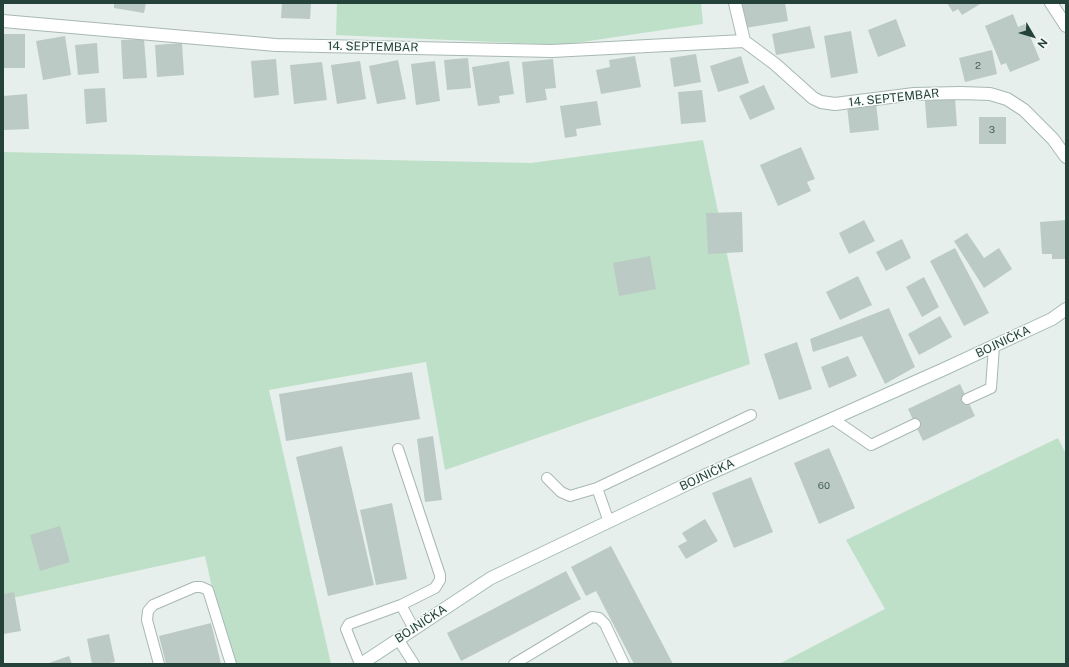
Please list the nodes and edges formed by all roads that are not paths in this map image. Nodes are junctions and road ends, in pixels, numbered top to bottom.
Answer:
1 (735, 3) edge
2 (1055, 4) edge
3 (3, 21) edge
4 (1066, 26) edge
5 (744, 40) junction
6 (1066, 157) edge
7 (1066, 309) edge
8 (994, 346) junction
9 (967, 399) dead end
10 (751, 415) dead end
11 (833, 419) junction
12 (915, 424) dead end
13 (398, 449) dead end
14 (547, 478) dead end
15 (597, 488) junction
16 (609, 522) junction
17 (401, 605) junction
18 (414, 629) junction
19 (398, 639) junction
20 (159, 664) edge
21 (231, 664) edge
22 (361, 664) edge
23 (414, 664) edge
24 (514, 664) edge
25 (624, 664) edge

1 - 5 street
2 - 4 street
3 - 5 street, 14. SEPTEMBAR
5 - 6 street, 14. SEPTEMBAR
7 - 8 street, BOJNIČKA
8 - 9 lane
8 - 11 street, BOJNIČKA
10 - 15 lane
11 - 12 lane
11 - 16 street, BOJNIČKA
13 - 17 lane
14 - 15 lane
15 - 16 lane
16 - 18 street, BOJNIČKA
17 - 18 lane
17 - 22 lane
18 - 19 street, BOJNIČKA
19 - 22 street, BOJNIČKA
19 - 23 lane
20 - 21 lane
24 - 25 lane

